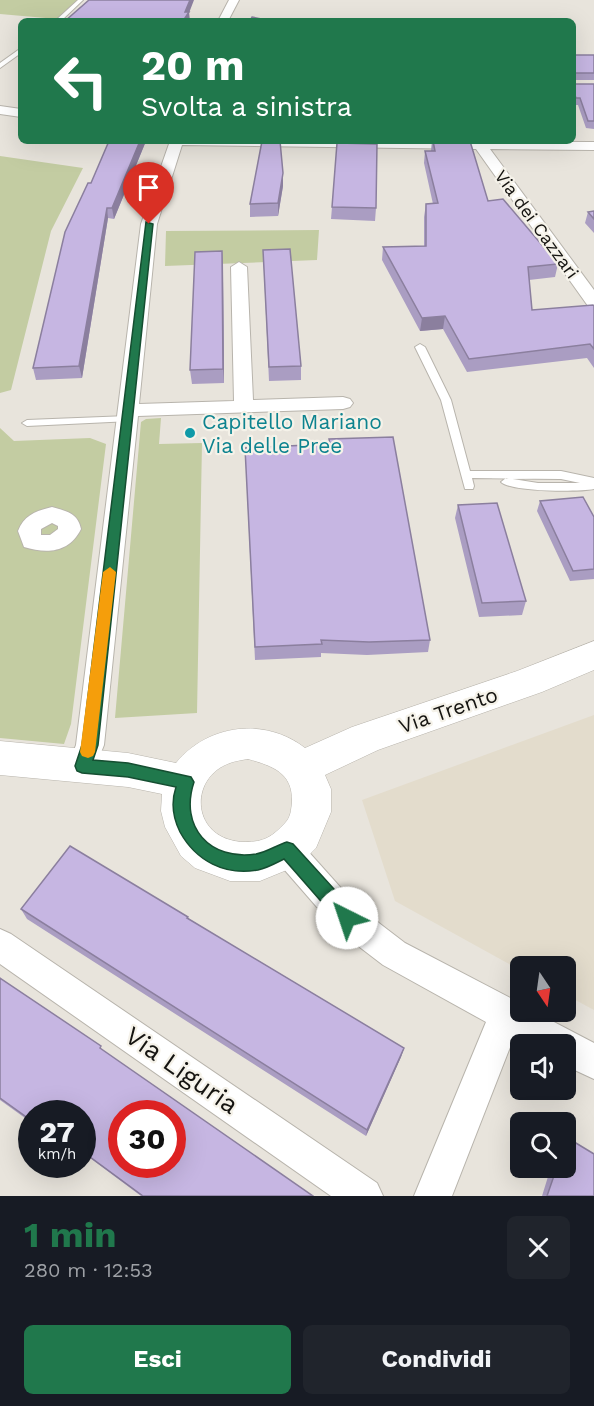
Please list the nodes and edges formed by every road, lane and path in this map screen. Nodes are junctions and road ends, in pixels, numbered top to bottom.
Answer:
1 (81, 0) edge
2 (234, 0) edge
3 (61, 18) edge
4 (225, 18) edge
5 (18, 52) edge
6 (0, 66) edge
7 (0, 110) edge
8 (18, 113) edge
9 (178, 144) edge
10 (442, 144) edge
11 (514, 144) edge
12 (564, 144) edge
13 (480, 145) junction
14 (594, 146) edge
15 (239, 267) dead end
16 (594, 302) edge
17 (420, 347) dead end
18 (343, 403) dead end
19 (244, 407) junction
20 (128, 415) junction
21 (27, 423) dead end
22 (466, 474) junction
23 (506, 482) dead end
24 (594, 484) edge
25 (469, 486) dead end
26 (594, 655) edge
27 (0, 758) edge
28 (82, 766) junction
29 (302, 768) junction
30 (186, 782) junction
31 (287, 850) junction
32 (0, 945) edge
33 (506, 1014) junction
34 (543, 1034) edge
35 (576, 1052) edge
36 (594, 1062) edge
37 (364, 1196) edge
38 (433, 1196) edge

1 - 3 lane
2 - 4 street
5 - 6 lane
7 - 8 street
9 - 20 street
10 - 13 street
11 - 13 street
12 - 14 street
13 - 16 street, Via dei Cazzari
15 - 19 street
17 - 22 lane
18 - 19 street
19 - 20 street
20 - 21 lane
20 - 28 street
22 - 24 lane
22 - 25 lane
23 - 24 lane
26 - 29 street, Via Trento
27 - 28 street
28 - 30 street
29 - 30 street
29 - 31 street
30 - 31 street
31 - 33 street
32 - 37 street, Via Liguria
33 - 34 street
33 - 38 street
35 - 36 street

